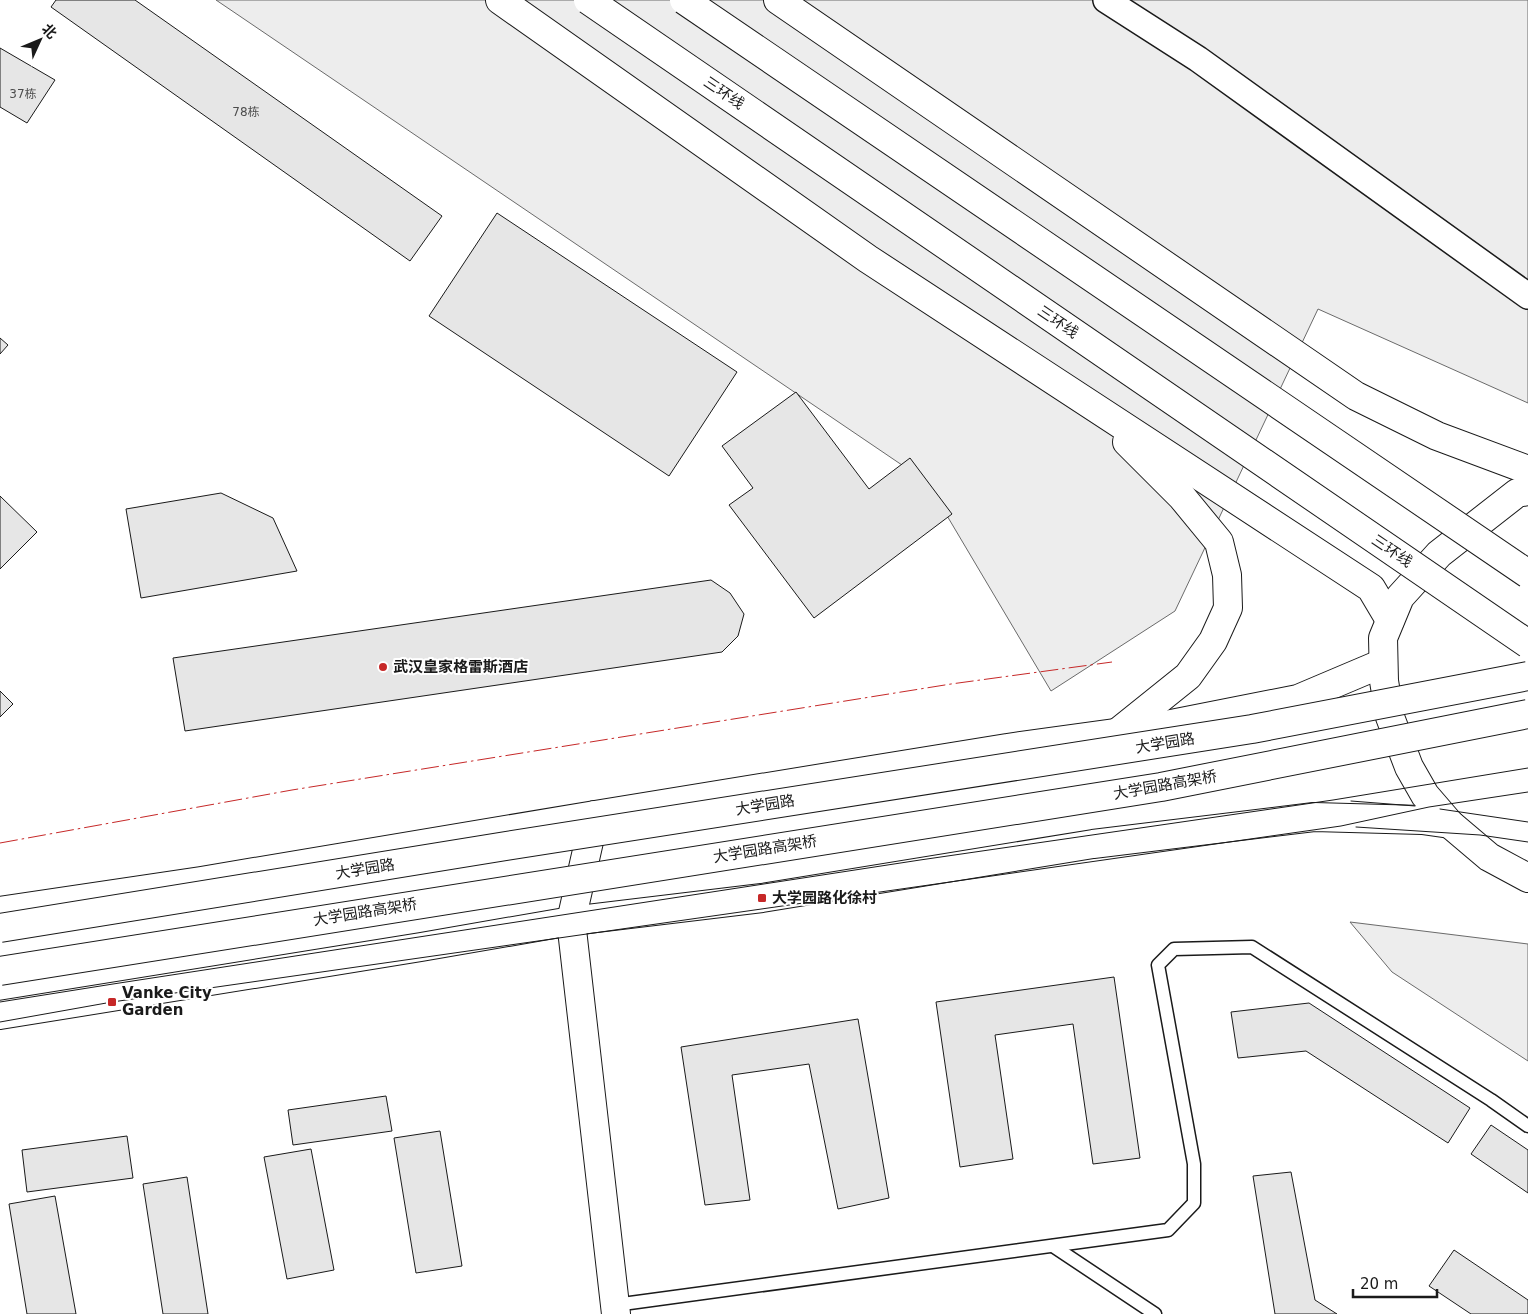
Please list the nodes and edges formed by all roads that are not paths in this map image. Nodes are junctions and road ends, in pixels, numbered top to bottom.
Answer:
1 (500, 0) edge
2 (588, 0) edge
3 (684, 0) edge
4 (778, 0) edge
5 (1106, 0) edge
6 (1528, 296) edge
7 (1089, 404) junction
8 (1528, 470) edge
9 (1528, 491) edge
10 (1528, 574) edge
11 (1390, 620) junction
12 (1528, 644) edge
13 (1384, 663) junction
14 (1528, 676) edge
15 (1528, 714) edge
16 (1117, 733) junction
17 (595, 814) junction
18 (1450, 824) junction
19 (1528, 878) edge
20 (0, 911) edge
21 (571, 921) junction
22 (0, 928) edge
23 (0, 971) edge
24 (0, 1015) edge
25 (1528, 1126) edge
26 (1053, 1246) junction
27 (616, 1310) edge
28 (1155, 1314) edge

1 - 7 main road
2 - 12 main road, 三环线, bridge
3 - 10 main road, bridge
4 - 8 main road
5 - 6 street
7 - 11 main road
7 - 16 main road
9 - 11 main road
11 - 13 main road
13 - 16 main road, 大学园路
13 - 18 main road
14 - 22 main road, 大学园路, bridge
15 - 23 main road, 大学园路高架桥, bridge
16 - 17 main road, 大学园路
17 - 20 main road, 大学园路
17 - 21 main road
18 - 19 main road
18 - 21 main road
21 - 24 main road
21 - 27 main road
25 - 26 lane
26 - 27 lane
26 - 28 lane

